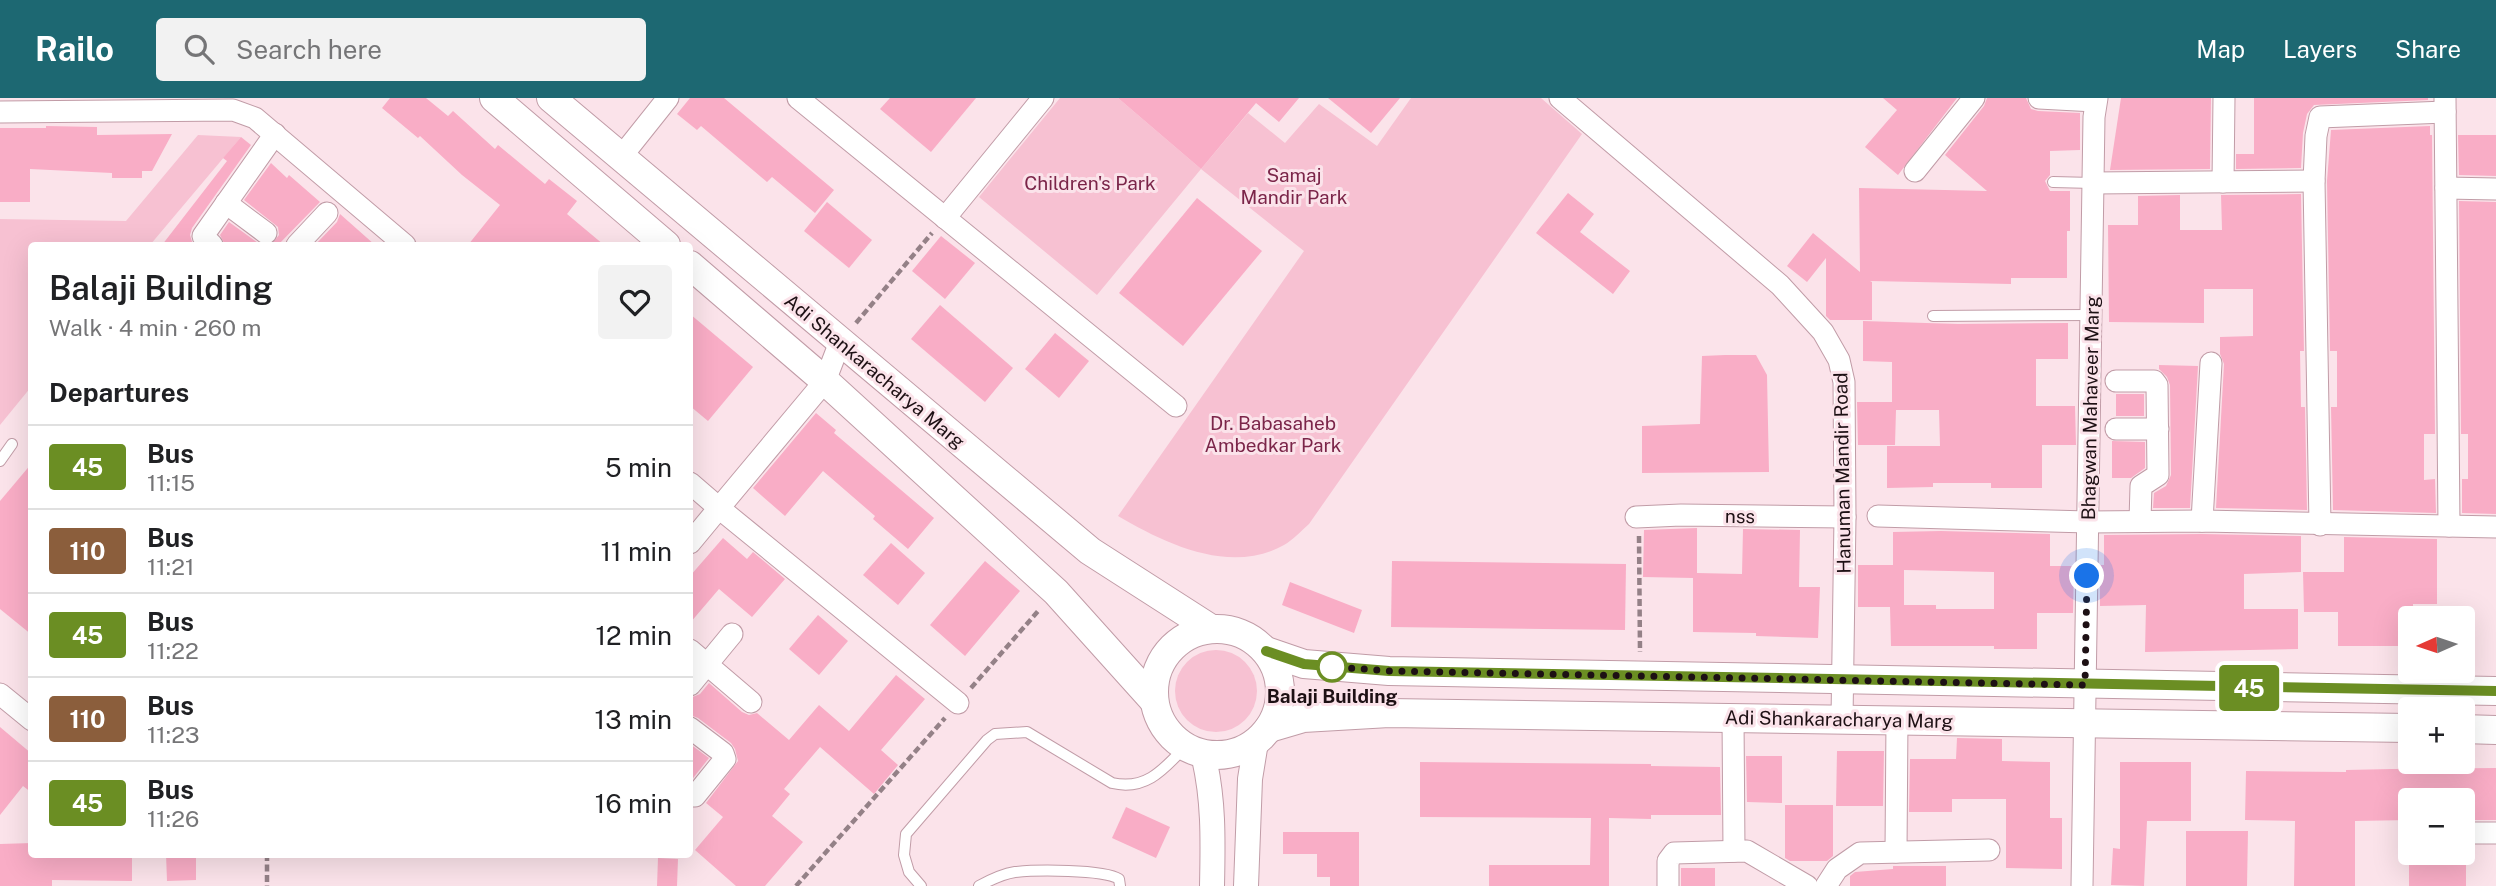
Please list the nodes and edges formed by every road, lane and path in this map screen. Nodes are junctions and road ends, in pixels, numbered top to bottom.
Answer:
1 (495, 98) edge
2 (551, 98) edge
3 (668, 98) edge
4 (798, 98) edge
5 (1043, 98) edge
6 (1560, 98) edge
7 (1974, 98) edge
8 (2039, 98) edge
9 (2224, 98) edge
10 (2096, 99) edge
11 (77, 105) edge
12 (2445, 105) edge
13 (0, 112) edge
14 (275, 134) junction
15 (621, 157) junction
16 (1915, 171) dead end
17 (2314, 181) junction
18 (2053, 182) dead end
19 (2223, 182) junction
20 (2093, 183) junction
21 (2446, 188) junction
22 (2496, 188) edge
23 (226, 203) junction
24 (327, 213) dead end
25 (945, 218) junction
26 (266, 233) dead end
27 (209, 242) edge
28 (300, 242) edge
29 (401, 242) edge
30 (663, 242) edge
31 (693, 268) edge
32 (2091, 315) junction
33 (1933, 316) dead end
34 (840, 342) junction
35 (2211, 363) dead end
36 (2116, 380) dead end
37 (825, 381) junction
38 (1176, 407) dead end
39 (2116, 429) dead end
40 (2158, 429) junction
41 (12, 444) dead end
42 (0, 461) edge
43 (693, 486) edge
44 (719, 508) junction
45 (1878, 516) dead end
46 (1637, 517) joint
47 (1845, 517) junction
48 (2140, 521) junction
49 (2202, 521) junction
50 (2088, 522) junction
51 (2319, 525) junction
52 (2449, 526) junction
53 (2496, 527) edge
54 (693, 539) edge
55 (1210, 628) junction
56 (732, 634) dead end
57 (1266, 651) junction
58 (1640, 652) dead end
59 (693, 653) edge
60 (706, 664) junction
61 (1842, 679) junction
62 (693, 681) edge
63 (2085, 685) junction
64 (2496, 691) edge
65 (0, 694) edge
66 (1154, 701) junction
67 (751, 702) dead end
68 (958, 703) dead end
69 (28, 717) edge
70 (1733, 717) junction
71 (1842, 719) junction
72 (1898, 720) junction
73 (2084, 723) junction
74 (2398, 729) edge
75 (2475, 729) edge
76 (693, 730) edge
77 (2496, 730) edge
78 (1263, 735) junction
79 (1194, 750) junction
80 (693, 796) edge
81 (2475, 833) edge
82 (2496, 833) edge
83 (1989, 850) dead end
84 (1734, 851) junction
85 (1896, 852) junction
86 (267, 858) edge
87 (267, 886) edge
88 (921, 886) edge
89 (979, 886) edge
90 (1120, 886) edge
91 (1212, 886) edge
92 (1246, 886) edge
93 (1668, 886) edge
94 (1807, 886) edge
95 (1826, 886) edge
96 (2082, 886) edge

1 - 30 main road
2 - 15 main road, Adi Shankaracharya Marg
3 - 15 street
4 - 25 street
5 - 25 street
6 - 47 street, Hanuman Mandir Road
7 - 16 street
8 - 10 street
9 - 19 street
10 - 20 street, Bhagwan Mahaveer Marg
11 - 13 street
11 - 14 street
12 - 17 street
12 - 21 street
14 - 23 street
14 - 29 street
15 - 34 main road, Adi Shankaracharya Marg
17 - 19 street
17 - 51 street
18 - 20 lane
19 - 20 street
20 - 32 street, Bhagwan Mahaveer Marg
21 - 22 street
21 - 52 street
23 - 26 street
23 - 27 street
24 - 28 street
25 - 34 path
25 - 38 street
31 - 37 main road, Adi Shankaracharya Marg
32 - 33 lane
32 - 50 street, Bhagwan Mahaveer Marg
34 - 37 street
34 - 55 main road, Adi Shankaracharya Marg
35 - 49 street
36 - 40 street
37 - 44 street
37 - 66 main road, Adi Shankaracharya Marg
39 - 40 street
40 - 48 street
41 - 42 lane
43 - 44 street
44 - 54 street
44 - 68 street
45 - 50 street
46 - 47 street, nss
46 - 58 path
47 - 61 street, Hanuman Mandir Road
48 - 49 street
48 - 50 street
49 - 51 street
50 - 63 street, Bhagwan Mahaveer Marg
51 - 52 street
52 - 53 street
55 - 57 main road
55 - 66 main road
56 - 60 street
57 - 61 main road, Adi Shankaracharya Marg
57 - 78 main road
59 - 60 street
60 - 62 street
60 - 67 street
61 - 63 main road, Adi Shankaracharya Marg
61 - 71 street, Hanuman Mandir Road
63 - 64 main road, Adi Shankaracharya Marg
63 - 73 street, Bhagwan Mahaveer Marg
65 - 69 street
66 - 79 main road
70 - 71 main road, Adi Shankaracharya Marg
70 - 78 main road, Adi Shankaracharya Marg
70 - 84 street
71 - 72 main road, Adi Shankaracharya Marg
72 - 73 main road, Adi Shankaracharya Marg
72 - 85 street
73 - 74 main road, Adi Shankaracharya Marg
73 - 96 street, Bhagwan Mahaveer Marg
75 - 77 main road
76 - 80 street
78 - 79 main road
78 - 92 street
79 - 88 lane
79 - 91 street
81 - 82 street
83 - 85 street
84 - 93 street
84 - 94 street
85 - 95 street
86 - 87 path
89 - 90 lane

